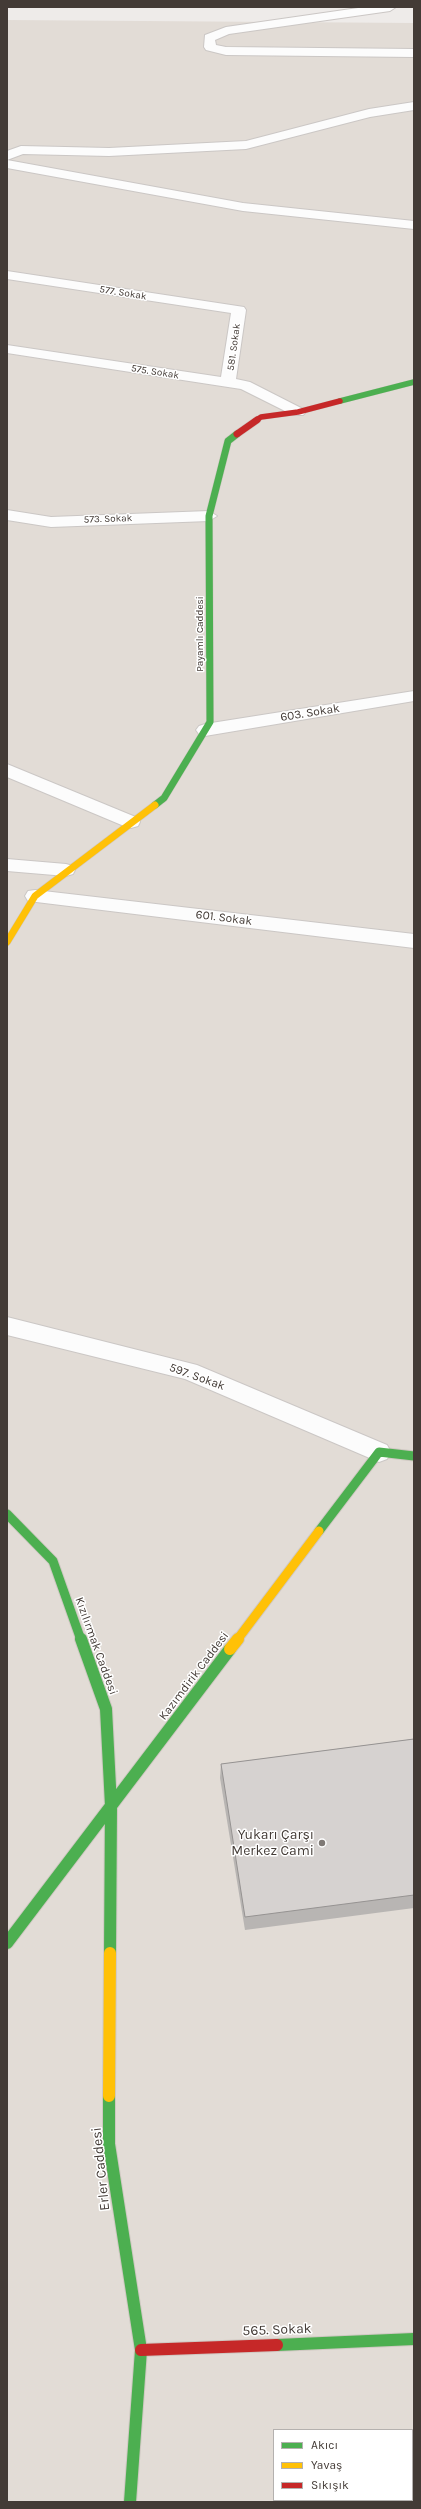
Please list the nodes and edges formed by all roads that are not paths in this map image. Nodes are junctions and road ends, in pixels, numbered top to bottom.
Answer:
1 (390, 7) edge
2 (414, 53) edge
3 (414, 106) edge
4 (7, 156) edge
5 (7, 164) edge
6 (414, 225) edge
7 (7, 275) edge
8 (239, 310) joint
9 (7, 349) edge
10 (414, 382) edge
11 (228, 383) junction
12 (298, 412) junction
13 (7, 515) edge
14 (209, 516) junction
15 (414, 696) edge
16 (205, 730) junction
17 (7, 770) edge
18 (131, 822) junction
19 (7, 865) edge
20 (66, 870) junction
21 (35, 896) junction
22 (414, 941) edge
23 (7, 942) edge
24 (7, 1326) edge
25 (379, 1452) junction
26 (414, 1456) edge
27 (7, 1514) edge
28 (111, 1806) junction
29 (7, 1943) edge
30 (414, 2339) edge
31 (141, 2350) junction
32 (130, 2502) edge

1 - 2 street
3 - 4 street
5 - 6 street
7 - 8 street, 577. Sokak
8 - 11 street, 581. Sokak
9 - 11 street, 575. Sokak
10 - 12 main road, Payamlı Caddesi
11 - 12 street, 575. Sokak
12 - 14 main road, Payamlı Caddesi
13 - 14 street, 573. Sokak
14 - 16 main road, Payamlı Caddesi
15 - 16 street, 603. Sokak
16 - 18 main road, Payamlı Caddesi
17 - 18 street
18 - 20 main road, Payamlı Caddesi
19 - 20 street
20 - 21 main road, Payamlı Caddesi
21 - 22 street, 601. Sokak
21 - 23 main road, Payamlı Caddesi
24 - 25 street, 597. Sokak
25 - 26 main road
25 - 28 main road, Kazımdirik Caddesi
27 - 28 main road, Kızılırmak Caddesi
28 - 29 main road, Kazımdirik Caddesi
28 - 31 main road, Erler Caddesi
30 - 31 main road, 565. Sokak
31 - 32 main road, Erler Caddesi

